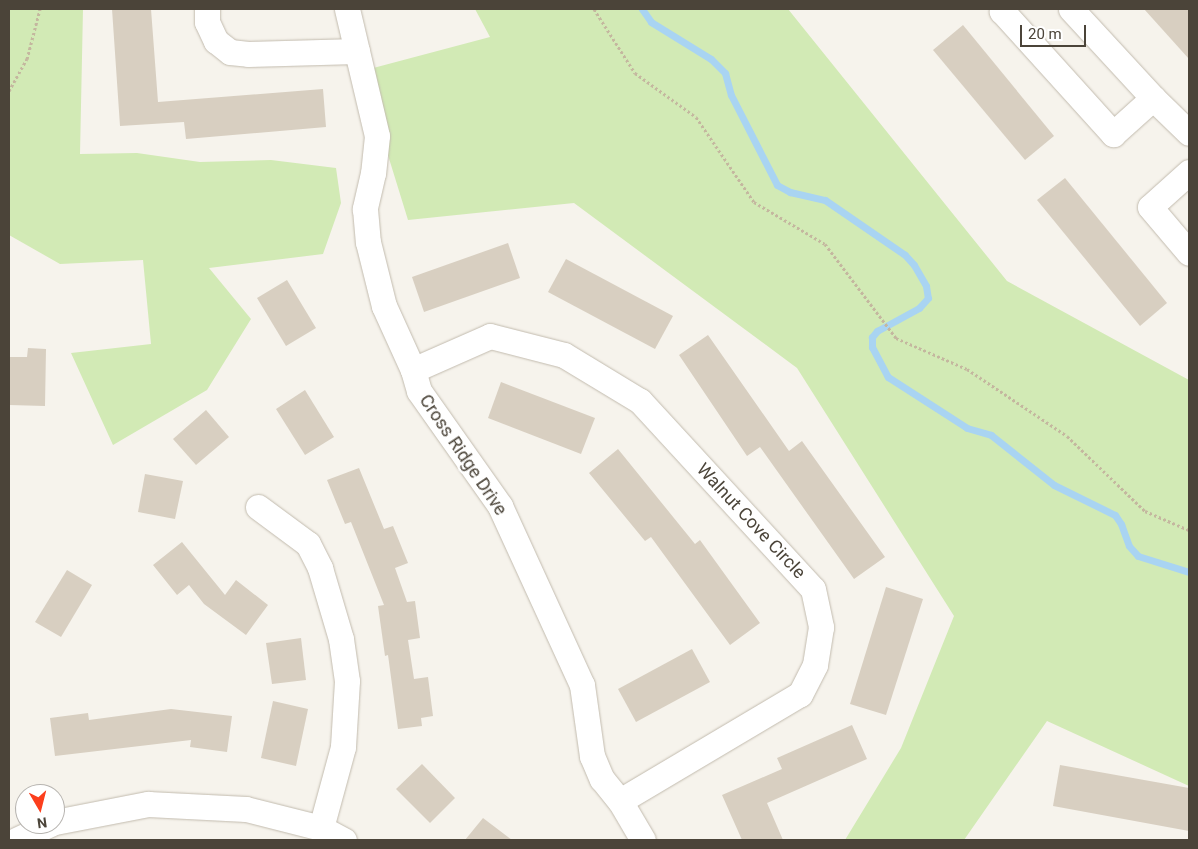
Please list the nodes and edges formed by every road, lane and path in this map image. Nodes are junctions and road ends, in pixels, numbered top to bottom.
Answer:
1 (40, 9) edge
2 (207, 9) edge
3 (347, 9) edge
4 (594, 9) edge
5 (1005, 9) edge
6 (1072, 9) edge
7 (357, 51) junction
8 (9, 91) edge
9 (1153, 98) junction
10 (1189, 132) edge
11 (1185, 185) edge
12 (1189, 253) edge
13 (413, 370) junction
14 (258, 507) dead end
15 (1189, 530) edge
16 (620, 801) junction
17 (65, 820) edge
18 (321, 828) junction
19 (29, 834) edge
20 (16, 840) edge
21 (344, 840) edge
22 (642, 840) edge

1 - 8 path
2 - 7 street
3 - 7 street, Cross Ridge Drive
4 - 15 path
5 - 9 street
6 - 9 street
7 - 13 street, Cross Ridge Drive
9 - 10 street
11 - 12 street
13 - 16 street, Cross Ridge Drive
13 - 16 street, Walnut Cove Circle
14 - 18 street
16 - 22 street, Cross Ridge Drive
17 - 18 street
18 - 21 street
19 - 20 street

